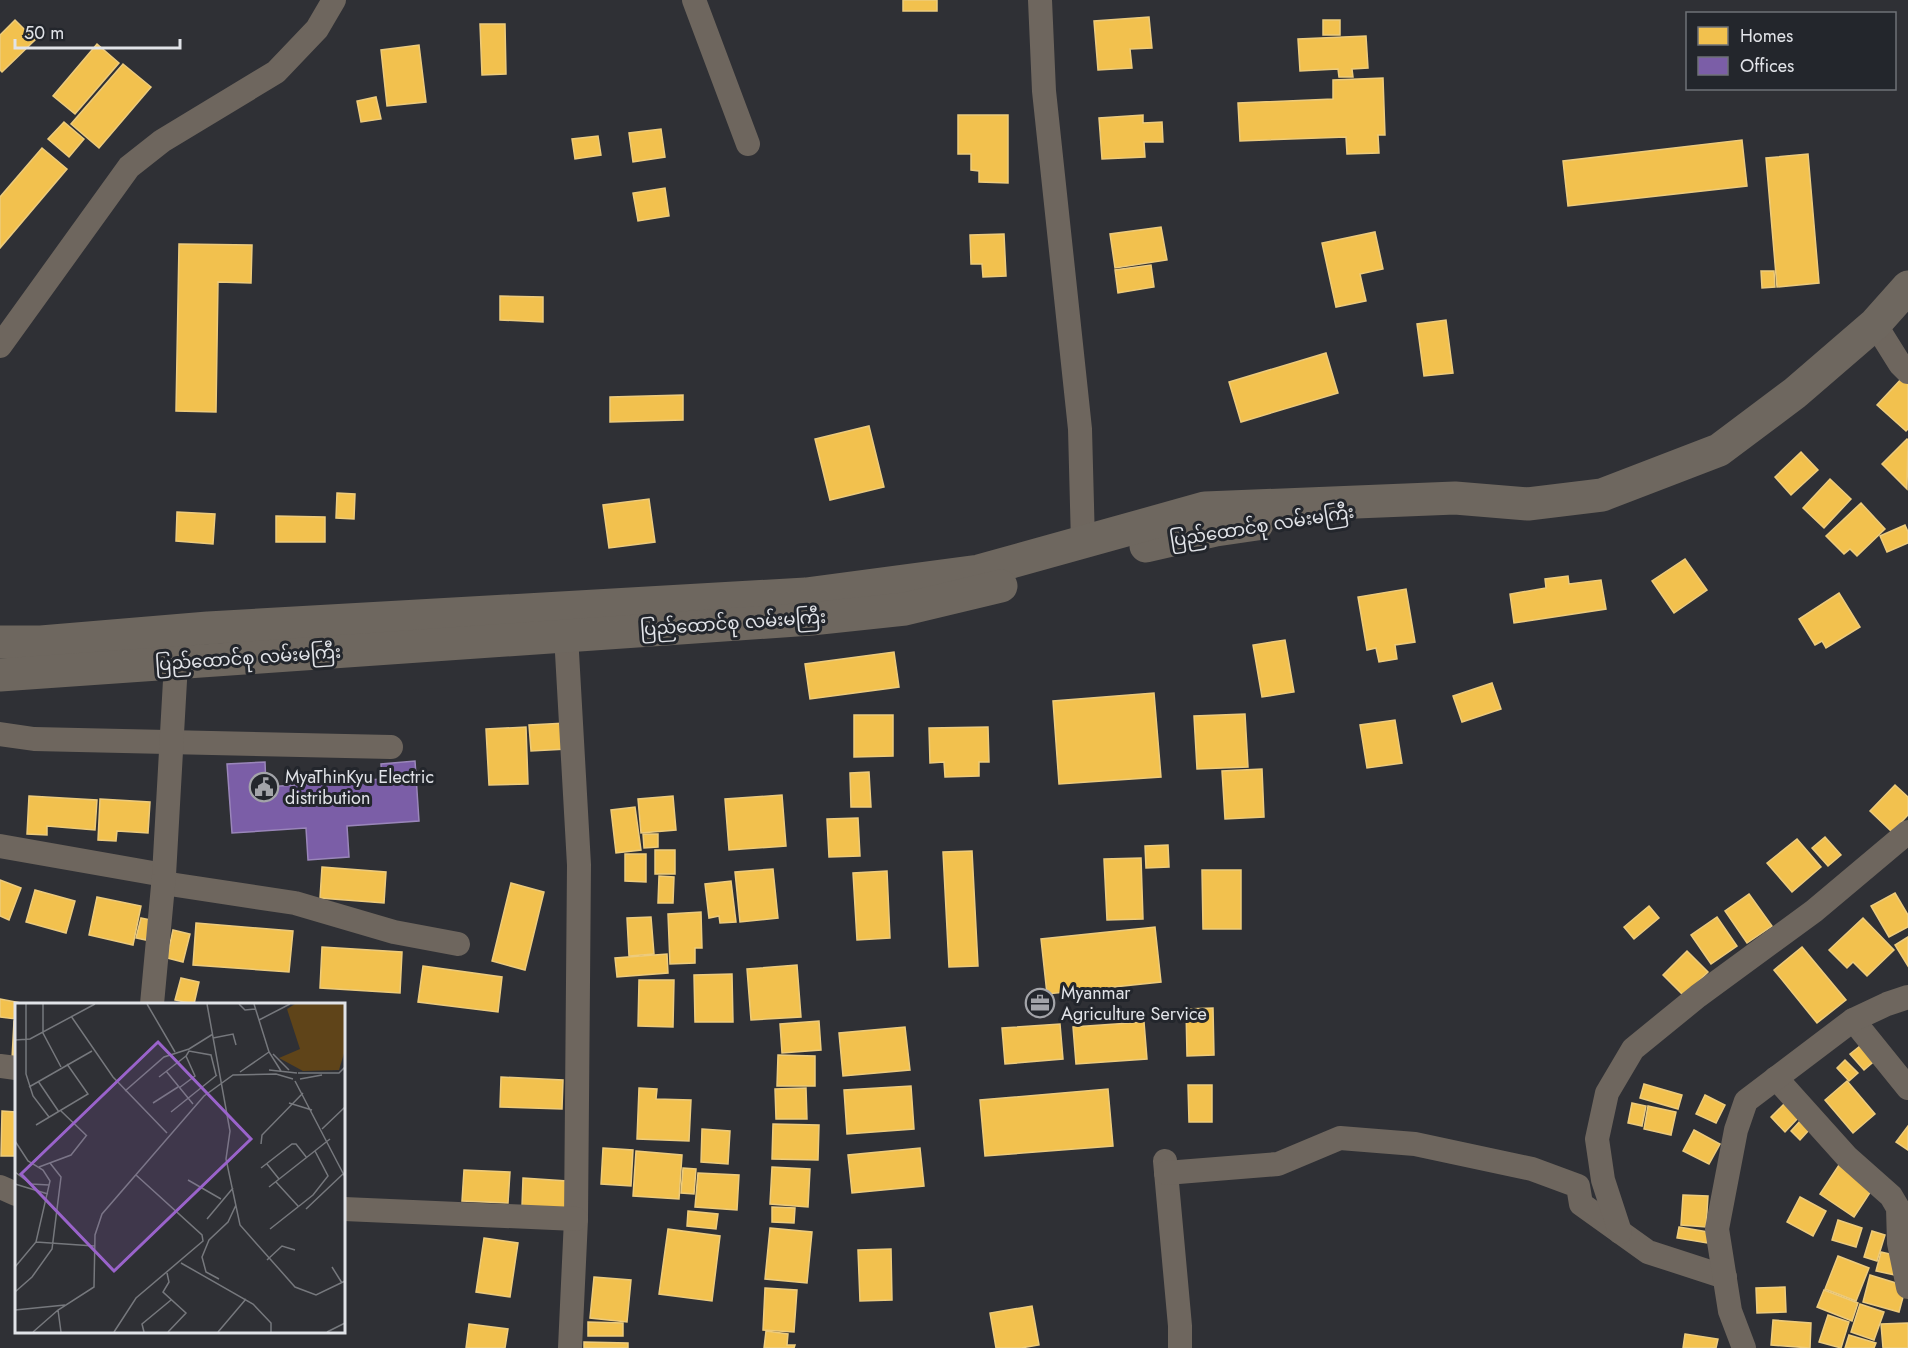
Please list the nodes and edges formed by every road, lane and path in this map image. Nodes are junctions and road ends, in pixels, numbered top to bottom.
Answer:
1 (334, 0) edge
2 (694, 0) edge
3 (1040, 0) edge
4 (748, 144) dead end
5 (1908, 287) edge
6 (1875, 324) junction
7 (0, 346) edge
8 (1908, 372) edge
9 (1455, 498) junction
10 (1083, 543) junction
11 (566, 635) junction
12 (0, 642) edge
13 (176, 663) junction
14 (0, 675) edge
15 (0, 734) edge
16 (172, 742) junction
17 (391, 747) dead end
18 (1908, 831) edge
19 (0, 846) edge
20 (164, 879) junction
21 (458, 944) dead end
22 (1908, 997) edge
23 (152, 1003) edge
24 (1853, 1020) junction
25 (0, 1066) edge
26 (15, 1068) edge
27 (1776, 1078) junction
28 (1908, 1088) edge
29 (0, 1187) edge
30 (15, 1194) edge
31 (345, 1209) edge
32 (576, 1219) junction
33 (1620, 1232) junction
34 (1725, 1277) junction
35 (1908, 1287) edge
36 (570, 1348) edge
37 (1180, 1348) edge
38 (1744, 1348) edge

1 - 7 street
2 - 4 street
3 - 10 street
5 - 6 main road
6 - 8 street
6 - 9 main road
9 - 10 main road, ပြည်ထောင်စု လမ်းမကြီး
9 - 11 main road, ပြည်ထောင်စု လမ်းမကြီး
10 - 12 main road, ပြည်ထောင်စု လမ်းမကြီး
11 - 13 main road, ပြည်ထောင်စု လမ်းမကြီး
11 - 32 street
13 - 14 main road, ပြည်ထောင်စု လမ်းမကြီး
13 - 16 street
15 - 16 street
16 - 17 street
16 - 20 street
18 - 33 street
19 - 20 street
20 - 21 street
20 - 23 street
22 - 24 street
24 - 27 street
24 - 28 street
25 - 26 street
27 - 34 street
27 - 35 street
29 - 30 street
31 - 32 street
32 - 36 street
33 - 34 street
33 - 37 street
34 - 38 street

